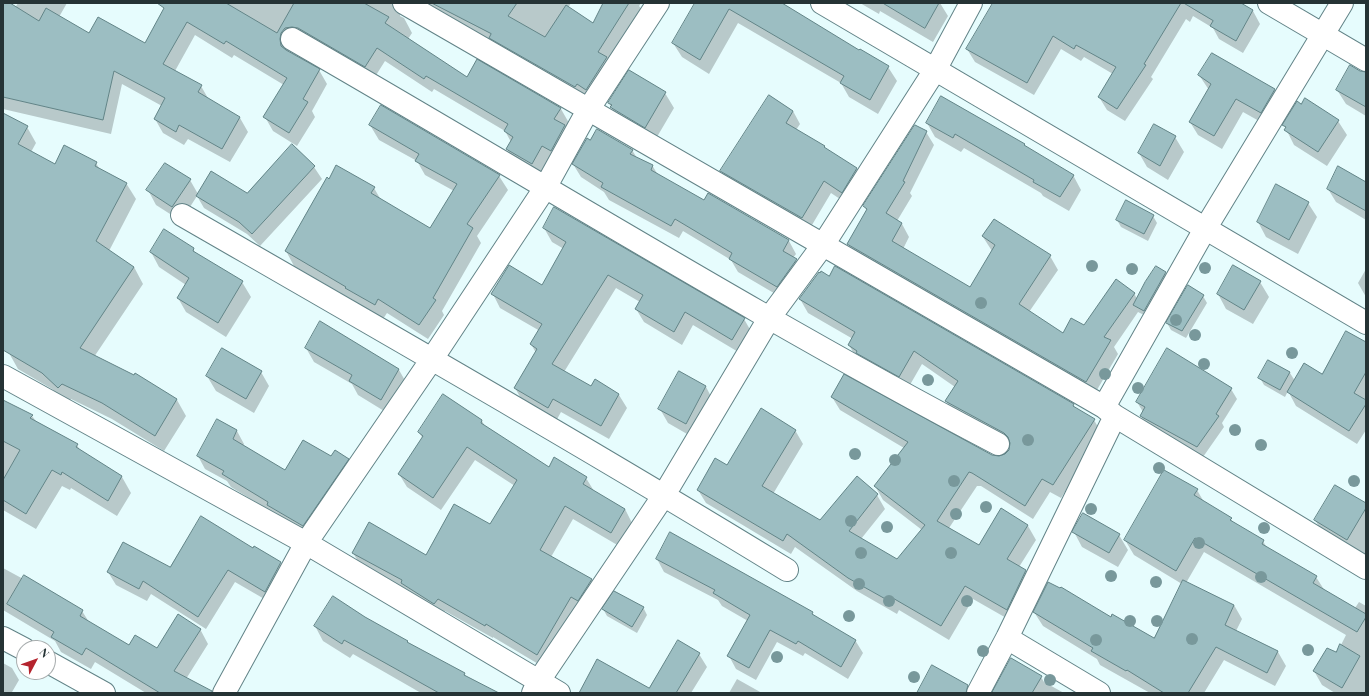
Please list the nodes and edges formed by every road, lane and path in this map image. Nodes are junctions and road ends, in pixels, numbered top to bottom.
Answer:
1 (404, 3) edge
2 (658, 3) edge
3 (822, 3) edge
4 (971, 3) edge
5 (1269, 3) edge
6 (1342, 3) edge
7 (1323, 35) junction
8 (292, 39) dead end
9 (1366, 60) edge
10 (936, 70) junction
11 (588, 110) junction
12 (545, 188) junction
13 (182, 215) dead end
14 (1206, 229) junction
15 (823, 245) junction
16 (770, 317) junction
17 (1366, 323) edge
18 (432, 359) junction
19 (3, 376) edge
20 (1110, 412) junction
21 (998, 444) dead end
22 (664, 495) junction
23 (306, 543) junction
24 (1366, 568) edge
25 (788, 570) dead end
26 (3, 638) edge
27 (1007, 638) junction
28 (16, 645) edge
29 (56, 666) edge
30 (536, 687) edge
31 (104, 693) edge
32 (224, 693) edge
33 (559, 693) edge
34 (978, 693) edge
35 (1099, 693) edge

1 - 11 street
2 - 11 street
3 - 10 street
4 - 10 street
5 - 7 street
6 - 7 street
7 - 9 street
7 - 14 street
8 - 12 street
10 - 14 street
10 - 15 street
11 - 12 street
11 - 15 street
12 - 16 street
12 - 18 street
13 - 18 street
14 - 17 street
14 - 20 street
15 - 16 street
15 - 20 street
16 - 21 street
16 - 22 street
18 - 22 street
18 - 23 street
19 - 23 street
20 - 24 street
20 - 27 street
22 - 25 street
22 - 30 street
23 - 30 street
23 - 32 street
26 - 28 street
27 - 34 street
27 - 35 street
29 - 31 street
30 - 33 street

